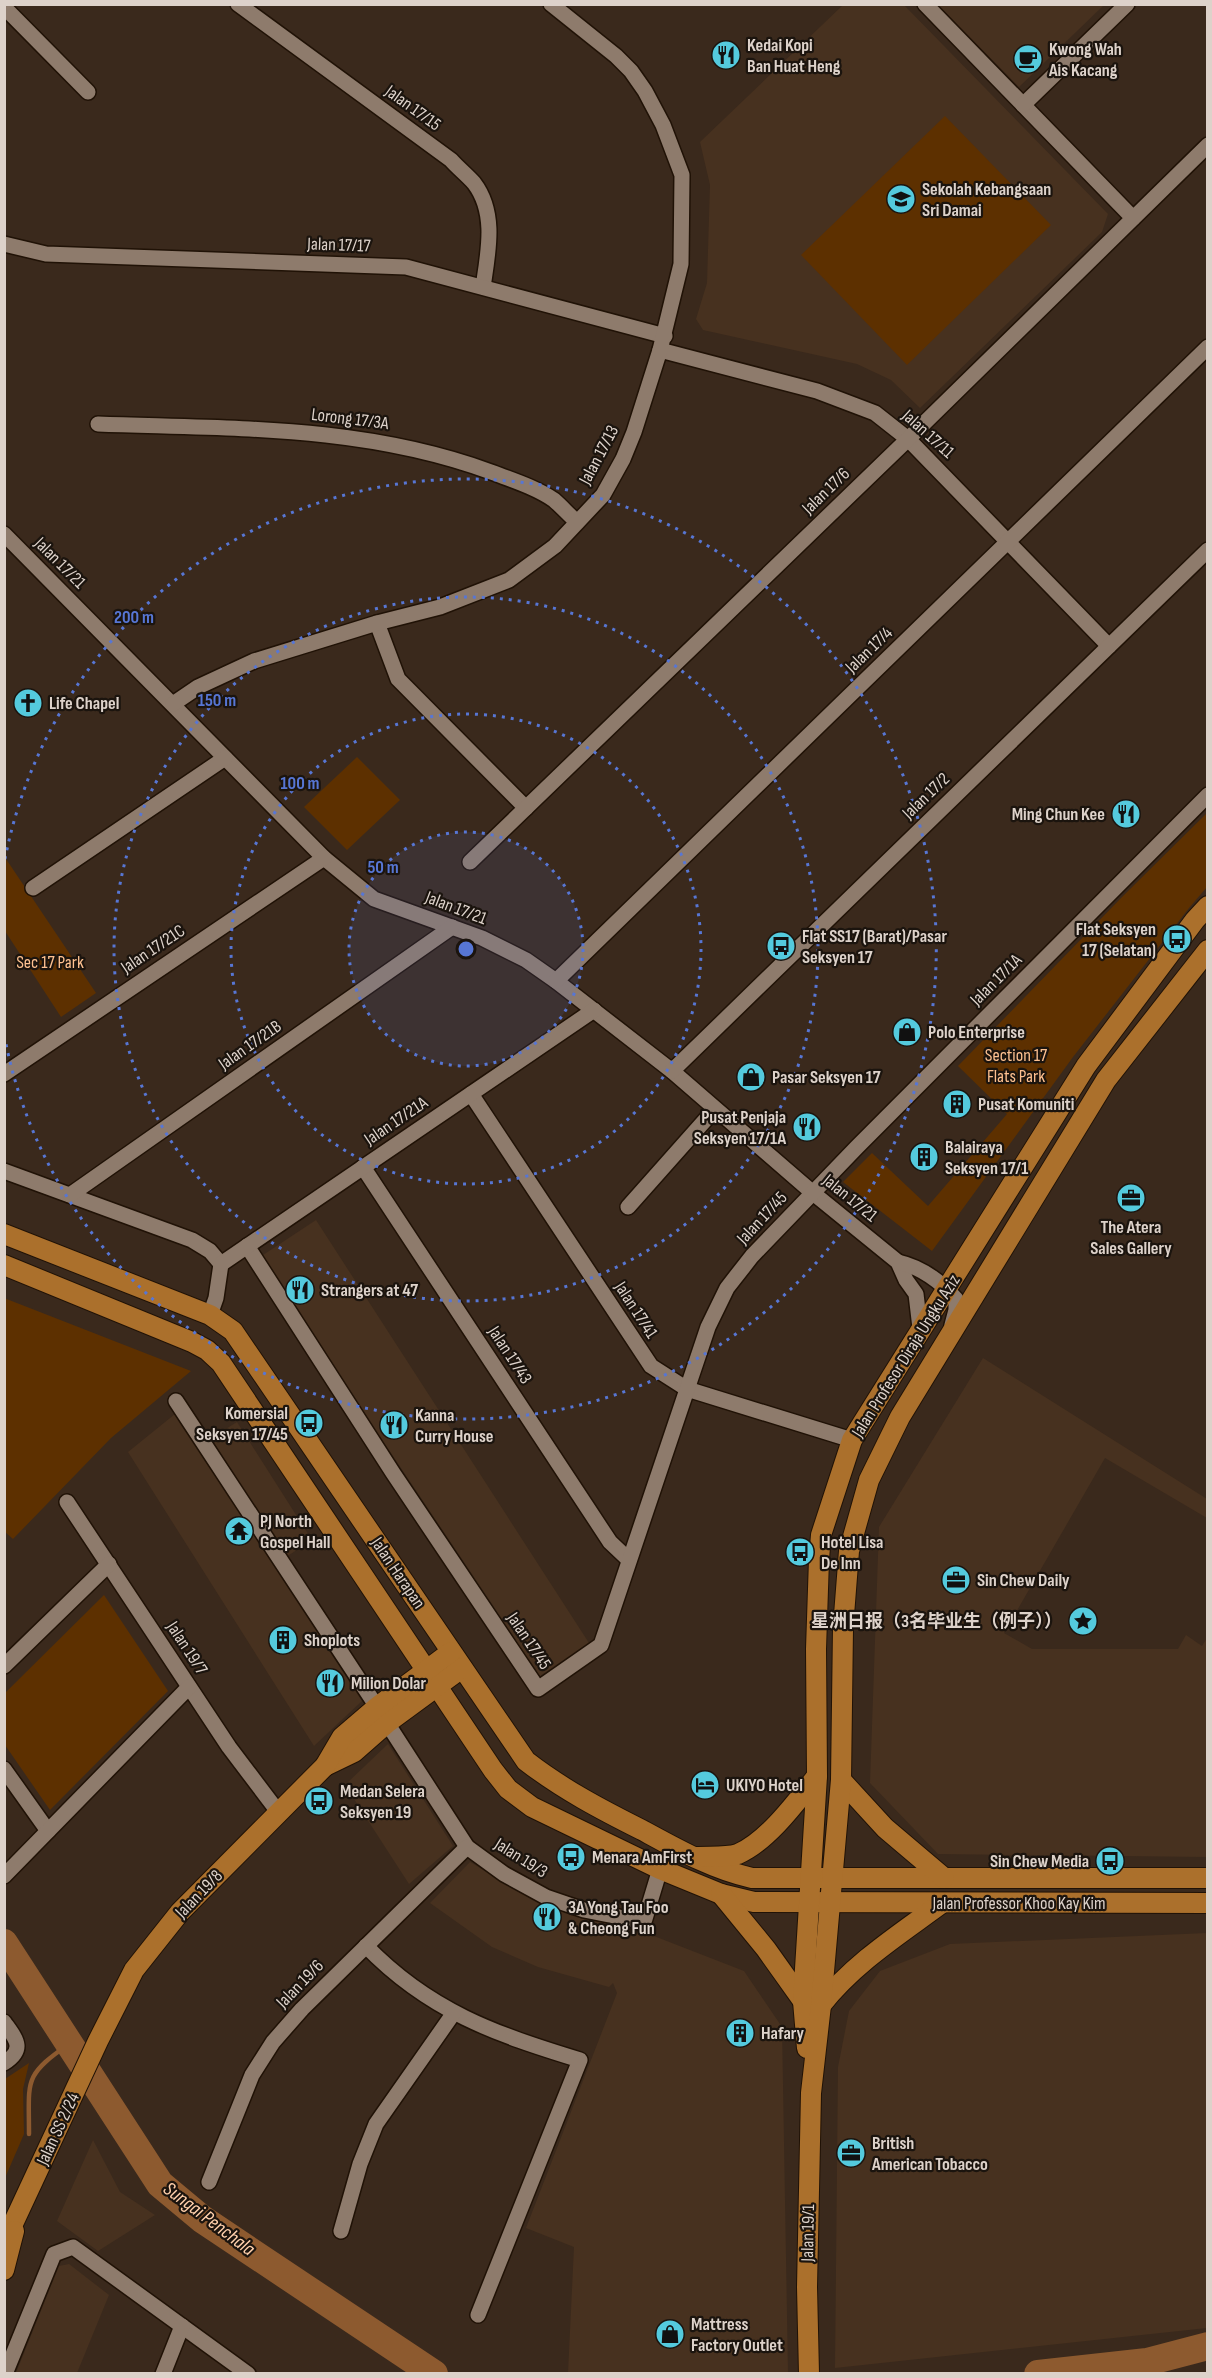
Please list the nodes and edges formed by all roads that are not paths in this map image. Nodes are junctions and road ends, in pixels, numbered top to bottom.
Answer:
1 (238, 4) edge
2 (551, 4) edge
3 (925, 4) edge
4 (1127, 4) edge
5 (4, 7) edge
6 (88, 92) dead end
7 (1023, 105) junction
8 (1208, 145) edge
9 (1133, 218) junction
10 (4, 244) edge
11 (483, 287) junction
12 (662, 343) junction
13 (1208, 347) edge
14 (98, 424) dead end
15 (908, 439) junction
16 (577, 522) junction
17 (4, 534) edge
18 (1008, 542) junction
19 (1208, 550) edge
20 (377, 623) junction
21 (1109, 646) junction
22 (173, 704) junction
23 (225, 758) junction
24 (1208, 795) edge
25 (526, 808) junction
26 (324, 858) junction
27 (470, 862) dead end
28 (33, 888) dead end
29 (1208, 906) edge
30 (452, 927) junction
31 (1208, 950) edge
32 (556, 981) junction
33 (594, 1010) junction
34 (672, 1071) junction
35 (4, 1074) edge
36 (471, 1094) junction
37 (715, 1109) junction
38 (363, 1167) junction
39 (4, 1171) edge
40 (813, 1193) junction
41 (70, 1195) junction
42 (628, 1207) dead end
43 (4, 1234) edge
44 (247, 1246) junction
45 (898, 1262) junction
46 (221, 1264) junction
47 (4, 1265) edge
48 (947, 1289) junction
49 (210, 1315) junction
50 (920, 1328) junction
51 (947, 1339) junction
52 (687, 1389) junction
53 (176, 1401) dead end
54 (852, 1440) junction
55 (67, 1502) dead end
56 (630, 1560) junction
57 (109, 1564) junction
58 (457, 1660) junction
59 (4, 1666) edge
60 (432, 1678) junction
61 (189, 1687) junction
62 (382, 1715) junction
63 (4, 1769) edge
64 (817, 1776) junction
65 (841, 1780) junction
66 (279, 1813) junction
67 (48, 1831) junction
68 (466, 1847) junction
69 (693, 1857) junction
70 (660, 1869) junction
71 (4, 1876) edge
72 (832, 1877) junction
73 (810, 1878) junction
74 (944, 1878) junction
75 (1208, 1878) edge
76 (721, 1894) junction
77 (809, 1902) junction
78 (830, 1902) junction
79 (942, 1902) junction
80 (1208, 1903) edge
81 (366, 1946) junction
82 (812, 2003) junction
83 (453, 2014) junction
84 (4, 2022) edge
85 (97, 2044) joint
86 (4, 2063) edge
87 (209, 2182) dead end
88 (18, 2217) junction
89 (341, 2231) dead end
90 (4, 2243) edge
91 (4, 2270) edge
92 (478, 2314) dead end
93 (182, 2326) junction
94 (809, 2365) edge
95 (5, 2373) edge
96 (163, 2373) edge
97 (248, 2373) edge

1 - 11 street, Jalan 17/15
2 - 12 street, Jalan 17/13
3 - 7 street
4 - 7 street
5 - 6 street
7 - 9 street
8 - 9 street, Jalan 17/6
9 - 15 street, Jalan 17/6
10 - 11 street, Jalan 17/17
11 - 12 street, Jalan 17/17
12 - 15 street, Jalan 17/11
12 - 16 street, Jalan 17/13
13 - 18 street, Jalan 17/4
14 - 16 street, Lorong 17/3A
15 - 18 street, Jalan 17/11
15 - 25 street, Jalan 17/6
16 - 20 street, Jalan 17/13
17 - 22 street, Jalan 17/21
18 - 21 street, Jalan 17/11
18 - 32 street, Jalan 17/4
19 - 21 street, Jalan 17/2
20 - 22 street, Jalan 17/13
20 - 25 street
21 - 34 street, Jalan 17/2
22 - 23 street, Jalan 17/21
23 - 26 street, Jalan 17/21
23 - 28 street
24 - 40 street, Jalan 17/1A
25 - 27 street, Jalan 17/6
26 - 30 street, Jalan 17/21
26 - 35 street, Jalan 17/21C
29 - 48 main road, Jalan Profesor Diraja Ungku Aziz
30 - 32 street, Jalan 17/21
30 - 41 street, Jalan 17/21B
31 - 51 main road, Jalan Profesor Diraja Ungku Aziz
32 - 33 street, Jalan 17/21
33 - 34 street, Jalan 17/21
33 - 36 street, Jalan 17/21A
34 - 37 street, Jalan 17/21
36 - 38 street, Jalan 17/21A
36 - 52 street, Jalan 17/41
37 - 40 street, Jalan 17/21
37 - 42 street
38 - 44 street, Jalan 17/21A
38 - 56 street, Jalan 17/43
39 - 41 street
40 - 45 street, Jalan 17/21
40 - 52 street, Jalan 17/45
41 - 46 street
43 - 49 main road, Jalan Harapan
44 - 46 street, Jalan 17/21A
44 - 56 street, Jalan 17/45
45 - 48 street, Jalan 17/21
45 - 50 street, Jalan 17/21
46 - 49 street
47 - 60 main road, Jalan Harapan
48 - 50 main road, Jalan Profesor Diraja Ungku Aziz
48 - 51 street
49 - 58 main road, Jalan Harapan
50 - 54 main road, Jalan Profesor Diraja Ungku Aziz
51 - 65 main road, Jalan Profesor Diraja Ungku Aziz
52 - 54 street, Jalan 17/41
52 - 56 street, Jalan 17/45
53 - 62 street, Jalan 19/3
54 - 64 main road, Jalan Profesor Diraja Ungku Aziz
55 - 57 street, Jalan 19/7
57 - 59 street
57 - 61 street, Jalan 19/7
58 - 60 main road, Jalan 19/8
58 - 69 main road, Jalan Harapan
60 - 62 main road, Jalan 19/8
60 - 70 main road, Jalan Harapan
61 - 66 street, Jalan 19/7
61 - 67 street
62 - 66 main road, Jalan 19/8
62 - 68 street, Jalan 19/3
63 - 67 street
64 - 69 main road
64 - 73 main road, Jalan Profesor Diraja Ungku Aziz
65 - 72 main road, Jalan Profesor Diraja Ungku Aziz
65 - 74 main road
66 - 85 main road, Jalan 19/8
67 - 71 street
68 - 70 street, Jalan 19/3
68 - 81 street, Jalan 19/6
69 - 73 main road, Jalan Harapan
70 - 76 main road, Jalan Harapan
72 - 73 main road, Jalan Professor Khoo Kay Kim
72 - 74 main road, Jalan Professor Khoo Kay Kim
72 - 78 main road, Jalan Profesor Diraja Ungku Aziz
73 - 77 main road, Jalan Profesor Diraja Ungku Aziz
74 - 75 main road, Jalan Professor Khoo Kay Kim
76 - 77 main road, Jalan Harapan
76 - 82 main road
77 - 78 main road, Jalan Professor Khoo Kay Kim
77 - 82 main road, Jalan 19/1
78 - 79 main road, Jalan Professor Khoo Kay Kim
78 - 82 main road, Jalan 19/1
79 - 80 main road, Jalan Professor Khoo Kay Kim
79 - 82 main road
81 - 83 street
81 - 87 street, Jalan 19/6
82 - 94 main road, Jalan 19/1
83 - 89 street
83 - 92 street
84 - 86 street
85 - 88 main road, Jalan SS 2/24
88 - 90 main road, Jalan SS 2/24
88 - 91 main road, Jalan SS 2/24
93 - 95 street
93 - 96 street
93 - 97 street

